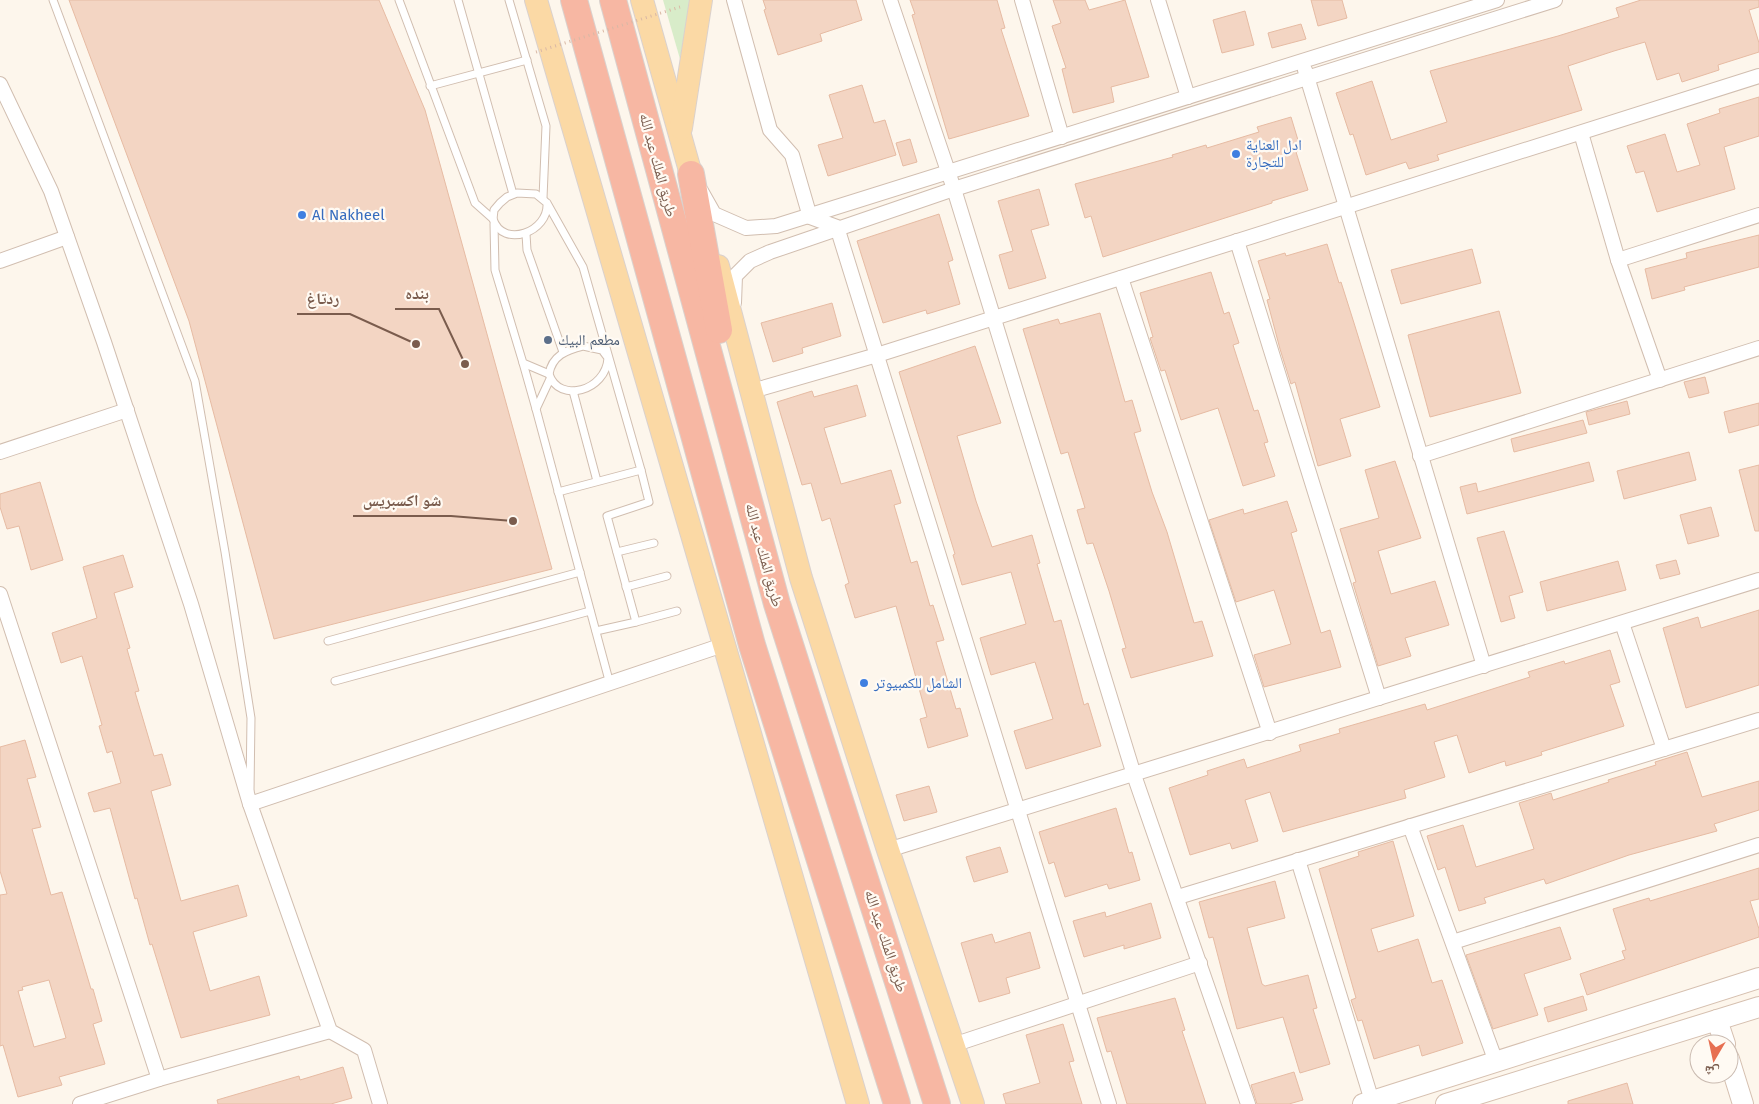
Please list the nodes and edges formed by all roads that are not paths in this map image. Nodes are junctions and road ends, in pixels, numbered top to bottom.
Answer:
1 (52, 0) edge
2 (399, 0) edge
3 (458, 0) edge
4 (509, 0) edge
5 (536, 0) edge
6 (574, 0) edge
7 (613, 0) edge
8 (642, 0) edge
9 (701, 0) edge
10 (734, 0) edge
11 (890, 0) edge
12 (1022, 0) edge
13 (1158, 0) edge
14 (1497, 0) edge
15 (1555, 0) edge
16 (527, 60) junction
17 (1302, 62) junction
18 (478, 73) junction
19 (1759, 76) edge
20 (1307, 78) junction
21 (0, 84) edge
22 (430, 86) junction
23 (1188, 98) junction
24 (3, 99) edge
25 (1581, 133) junction
26 (680, 137) junction
27 (1062, 137) junction
28 (948, 173) junction
29 (692, 174) junction
30 (954, 189) junction
31 (513, 194) junction
32 (545, 201) junction
33 (1346, 207) junction
34 (1759, 215) edge
35 (810, 216) junction
36 (494, 221) junction
37 (837, 227) junction
38 (526, 234) junction
39 (67, 237) junction
40 (1237, 241) junction
41 (1618, 260) junction
42 (0, 261) edge
43 (1121, 278) junction
44 (993, 318) junction
45 (737, 333) junction
46 (1759, 348) edge
47 (563, 352) junction
48 (876, 355) junction
49 (608, 358) junction
50 (523, 363) junction
51 (550, 377) junction
52 (1660, 380) junction
53 (573, 391) junction
54 (752, 391) junction
55 (536, 409) junction
56 (127, 410) junction
57 (0, 452) edge
58 (1420, 456) junction
59 (641, 470) junction
60 (597, 481) junction
61 (558, 492) junction
62 (654, 543) dead end
63 (617, 552) junction
64 (580, 572) junction
65 (667, 576) dead end
66 (1759, 580) edge
67 (626, 587) junction
68 (0, 594) edge
69 (777, 604) junction
70 (590, 611) junction
71 (677, 611) dead end
72 (636, 622) junction
73 (1622, 623) junction
74 (596, 631) junction
75 (328, 641) dead end
76 (723, 645) junction
77 (1484, 666) junction
78 (335, 681) dead end
79 (610, 684) junction
80 (1379, 698) junction
81 (1759, 720) edge
82 (1270, 733) junction
83 (1664, 749) junction
84 (1134, 775) junction
85 (250, 804) junction
86 (1018, 811) junction
87 (1410, 826) junction
88 (1759, 845) edge
89 (888, 850) junction
90 (1298, 860) junction
91 (1178, 897) junction
92 (1453, 942) junction
93 (1200, 963) junction
94 (855, 976) junction
95 (1759, 978) edge
96 (1078, 1004) junction
97 (1759, 1007) edge
98 (1717, 1020) junction
99 (330, 1031) junction
100 (1722, 1034) edge
101 (954, 1045) junction
102 (1496, 1062) junction
103 (929, 1075) junction
104 (159, 1079) junction
105 (1737, 1084) edge
106 (1368, 1102) edge
107 (80, 1104) edge
108 (380, 1104) edge
109 (858, 1104) edge
110 (882, 1104) edge
111 (897, 1104) edge
112 (937, 1104) edge
113 (942, 1104) edge
114 (973, 1104) edge
115 (1109, 1104) edge
116 (1248, 1104) edge
117 (1446, 1104) edge
118 (1743, 1104) edge

1 - 85 lane
2 - 22 lane
3 - 18 lane
4 - 16 lane
5 - 76 main road
6 - 94 highway
7 - 69 highway, طريق الملك عبد الله
8 - 26 main road, طريق الملك عبد الله
9 - 26 main road
10 - 35 street
11 - 28 street
12 - 27 street
13 - 23 street
14 - 17 street
15 - 20 street
16 - 18 lane
16 - 32 lane
17 - 20 street
17 - 23 street
18 - 22 lane
18 - 31 lane
19 - 25 street
20 - 30 street
20 - 33 street
21 - 24 street
22 - 36 lane
23 - 27 street
24 - 39 street
25 - 33 street
25 - 41 street
26 - 29 main road, طريق الملك عبد الله
27 - 28 street
28 - 30 street
28 - 35 street
29 - 35 street
29 - 45 main road, طريق الملك عبد الله
29 - 69 highway
30 - 37 street
30 - 44 street
31 - 32 lane
31 - 36 lane
32 - 38 lane
32 - 49 lane
33 - 40 street
33 - 58 street
34 - 41 street
35 - 37 street
36 - 38 lane
36 - 50 lane
37 - 45 street
37 - 48 street
38 - 47 lane
39 - 42 street
39 - 56 street
40 - 43 street
40 - 80 street
41 - 52 street
43 - 44 street
43 - 82 street
44 - 48 street
44 - 84 street
45 - 54 main road, طريق الملك عبد الله
46 - 52 street
47 - 49 lane
47 - 51 lane
48 - 54 street
48 - 86 street
49 - 53 lane
49 - 59 lane
50 - 51 lane
50 - 55 lane
51 - 53 lane
51 - 55 lane
52 - 58 street
53 - 60 lane
54 - 89 main road, طريق الملك عبد الله
55 - 61 lane
56 - 57 street
56 - 85 street
58 - 77 street
59 - 60 lane
59 - 63 lane
60 - 61 lane
61 - 64 lane
62 - 63 lane
63 - 67 lane
64 - 70 lane
64 - 75 lane
65 - 67 lane
66 - 73 street
67 - 72 lane
68 - 104 street
69 - 103 highway, طريق الملك عبد الله
70 - 74 lane
70 - 78 lane
71 - 72 lane
72 - 74 lane
73 - 77 street
73 - 83 street
74 - 79 lane
76 - 79 street
76 - 109 main road
77 - 80 street
79 - 85 street
80 - 82 street
81 - 83 street
82 - 84 street
83 - 87 street
84 - 86 street
84 - 91 street
85 - 99 street
86 - 89 street
86 - 96 street
87 - 90 street
87 - 92 street
88 - 92 street
89 - 101 main road, طريق الملك عبد الله
90 - 91 street
90 - 106 street
91 - 93 street
92 - 102 street
93 - 96 street
93 - 116 street
94 - 110 highway
94 - 111 highway
95 - 102 street
96 - 101 street
96 - 115 street
97 - 98 street
98 - 100 street
98 - 117 street
99 - 104 street
99 - 108 street
101 - 114 main road, طريق الملك عبد الله
102 - 106 street
103 - 112 highway, طريق الملك عبد الله
103 - 113 highway
104 - 107 street
105 - 118 street

